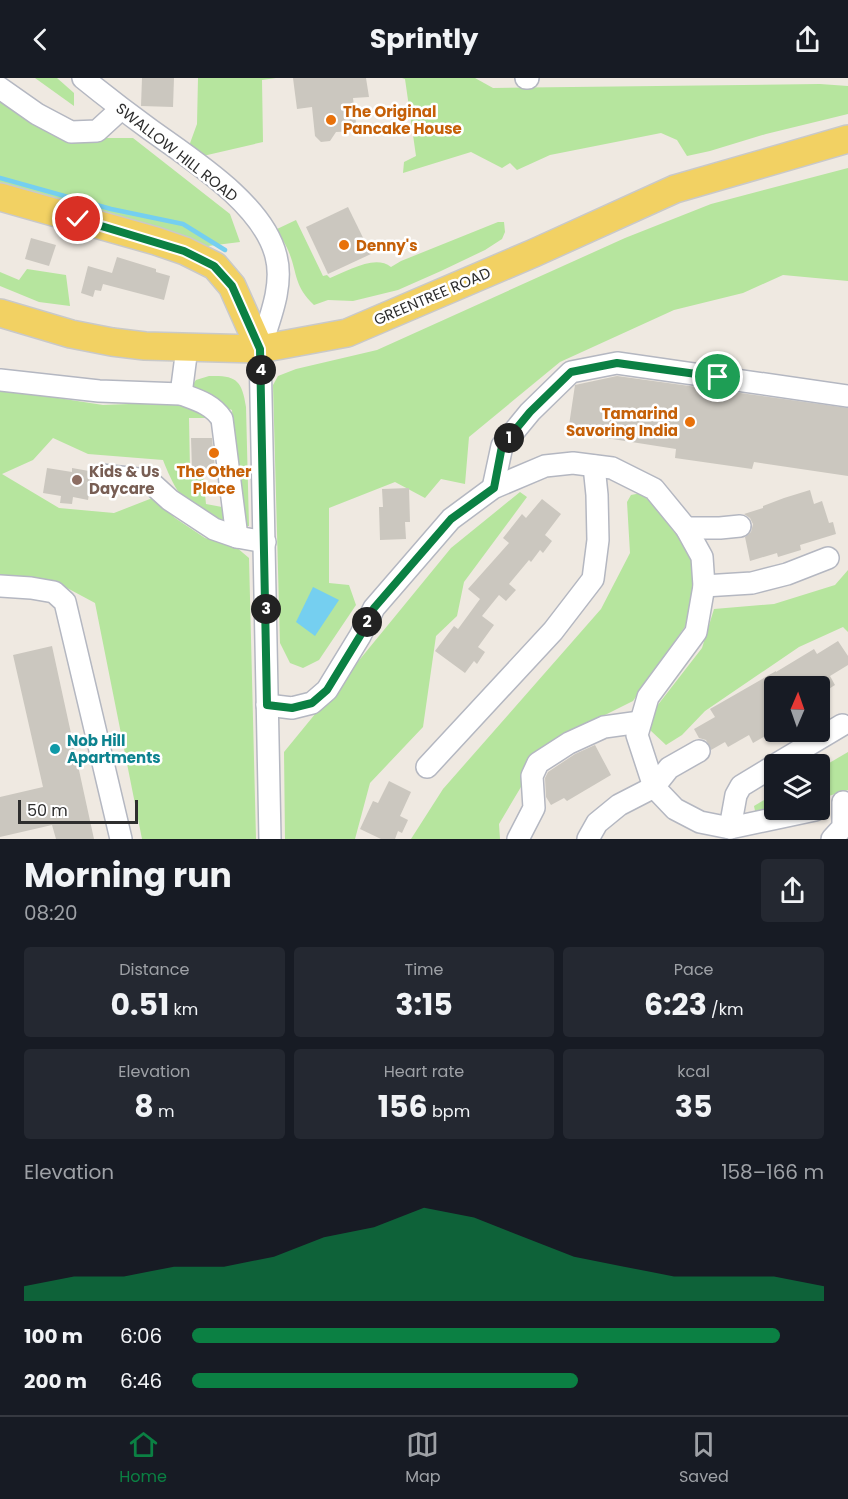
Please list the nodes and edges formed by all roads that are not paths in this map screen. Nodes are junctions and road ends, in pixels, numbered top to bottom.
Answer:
1 (82, 78) edge
2 (0, 88) edge
3 (121, 109) junction
4 (848, 139) edge
5 (0, 197) edge
6 (0, 313) edge
7 (187, 348) junction
8 (260, 349) junction
9 (0, 380) edge
10 (181, 394) junction
11 (848, 396) edge
12 (594, 466) junction
13 (101, 476) dead end
14 (494, 488) junction
15 (740, 526) dead end
16 (686, 528) junction
17 (237, 537) junction
18 (265, 542) junction
19 (828, 558) dead end
20 (0, 586) edge
21 (704, 586) junction
22 (267, 705) junction
23 (640, 722) junction
24 (842, 725) dead end
25 (699, 751) dead end
26 (793, 754) edge
27 (427, 767) dead end
28 (764, 772) edge
29 (654, 787) junction
30 (845, 801) edge
31 (830, 805) edge
32 (777, 820) edge
33 (734, 832) edge
34 (121, 839) edge
35 (270, 839) edge
36 (518, 839) edge
37 (588, 839) edge
38 (832, 839) edge

1 - 3 street, SWALLOW HILL ROAD
2 - 3 street
3 - 8 street, SWALLOW HILL ROAD
4 - 8 main road, GREENTREE ROAD
5 - 8 main road
6 - 7 main road, GREENTREE ROAD
7 - 8 main road, GREENTREE ROAD
7 - 10 street
8 - 18 street, SWALLOW HILL ROAD
9 - 10 street
10 - 17 street
11 - 14 street
12 - 14 street
12 - 16 street
12 - 27 street
13 - 17 street
14 - 22 street
15 - 16 street
16 - 21 street
17 - 18 street
18 - 22 street, SWALLOW HILL ROAD
19 - 21 street
20 - 34 street
21 - 23 street
22 - 35 street, SWALLOW HILL ROAD
23 - 29 street
23 - 36 street
24 - 26 street
25 - 29 street
28 - 33 street
29 - 33 street
29 - 37 street
30 - 31 street
30 - 38 street
32 - 33 street

